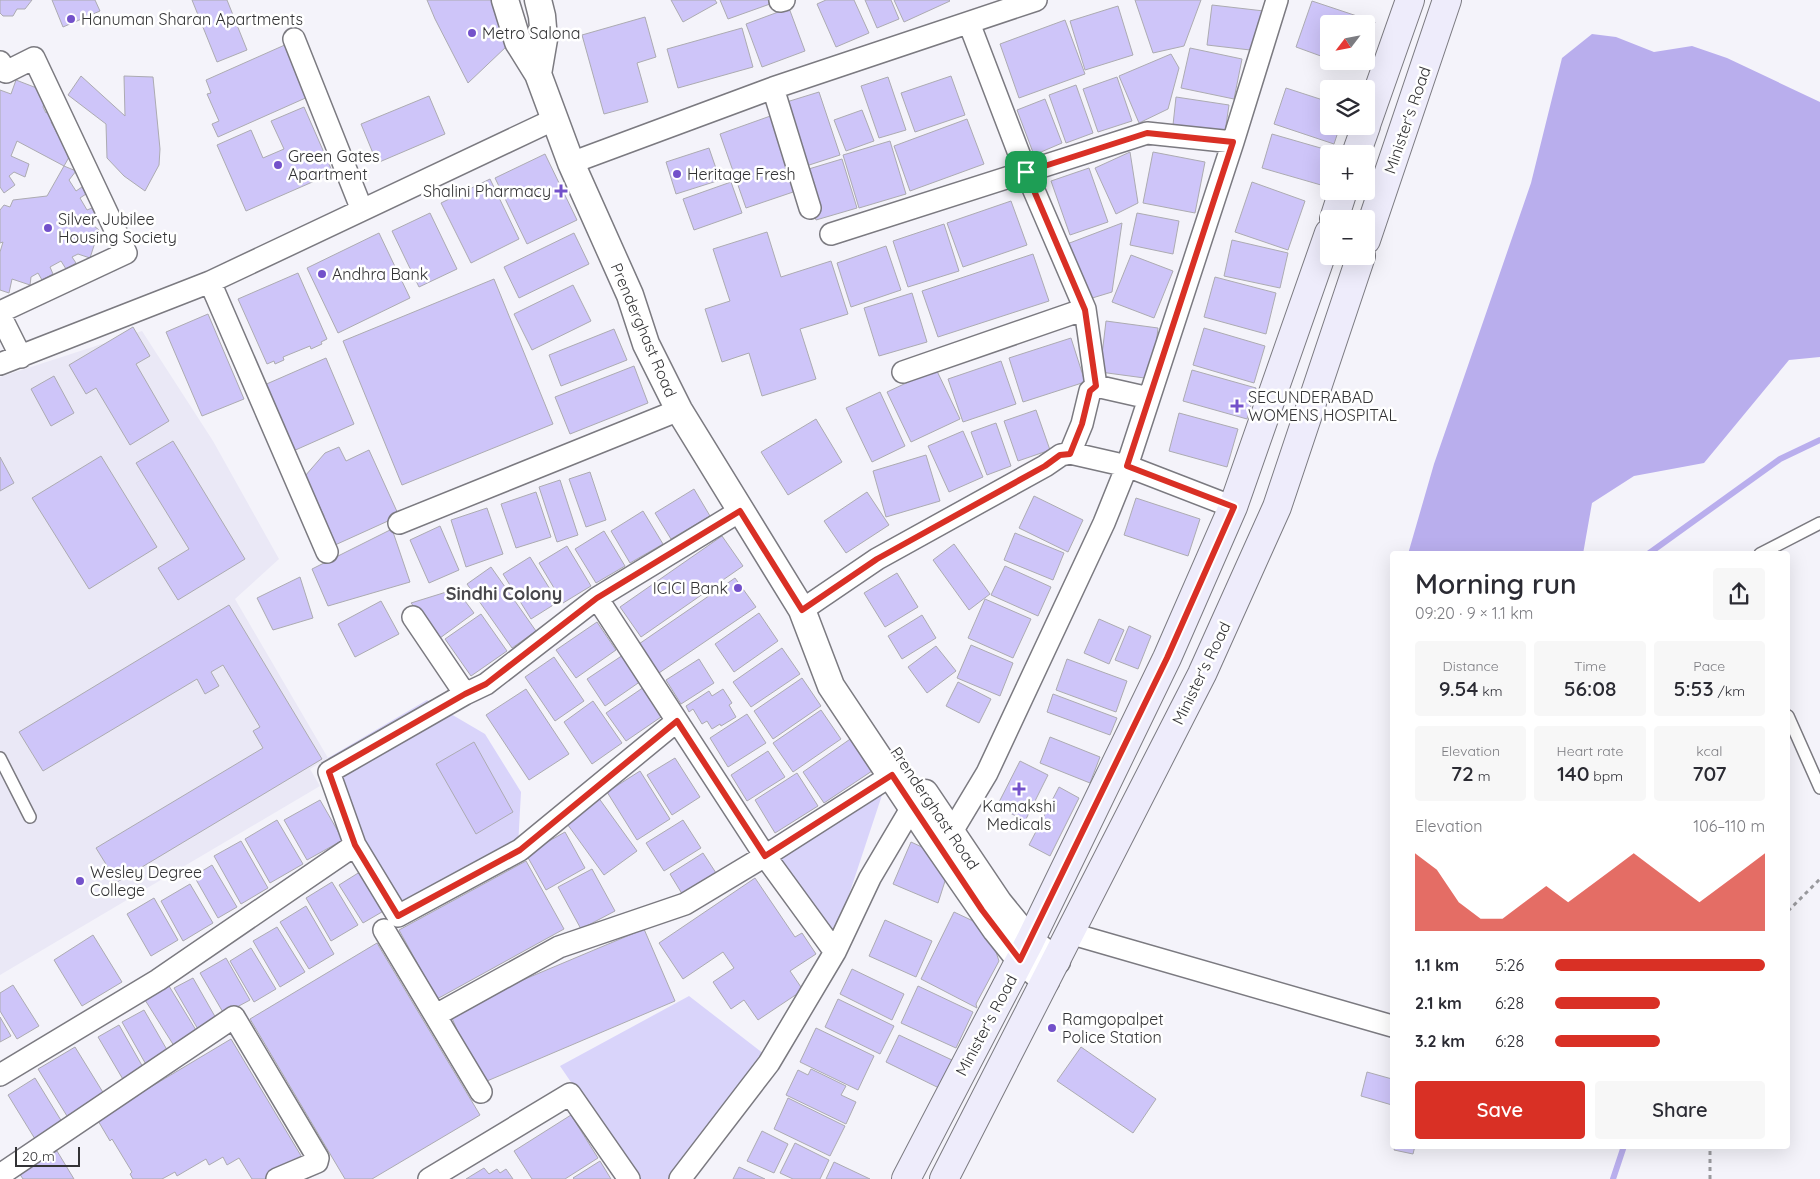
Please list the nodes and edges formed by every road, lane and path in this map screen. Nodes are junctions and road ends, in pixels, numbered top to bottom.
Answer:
1 (504, 0) edge
2 (538, 0) edge
3 (780, 0) edge
4 (784, 0) edge
5 (1036, 0) edge
6 (1277, 0) edge
7 (1410, 0) edge
8 (1447, 0) edge
9 (969, 23) junction
10 (294, 39) dead end
11 (0, 62) edge
12 (538, 74) junction
13 (773, 88) junction
14 (1375, 100) edge
15 (554, 118) junction
16 (1233, 142) junction
17 (571, 163) junction
18 (1026, 172) junction
19 (810, 208) dead end
20 (362, 210) junction
21 (1375, 213) edge
22 (831, 234) dead end
23 (1320, 259) edge
24 (1358, 265) edge
25 (210, 282) junction
26 (1085, 310) junction
27 (0, 314) edge
28 (21, 357) junction
29 (0, 364) edge
30 (903, 372) dead end
31 (1096, 386) junction
32 (1150, 398) junction
33 (679, 410) junction
34 (1070, 454) junction
35 (1127, 466) junction
36 (1234, 507) junction
37 (740, 511) junction
38 (399, 523) dead end
39 (1820, 523) edge
40 (1766, 551) edge
41 (327, 552) dead end
42 (597, 598) junction
43 (802, 610) junction
44 (413, 618) dead end
45 (819, 651) junction
46 (465, 694) junction
47 (1790, 720) edge
48 (677, 721) junction
49 (0, 758) edge
50 (892, 775) junction
51 (1820, 788) edge
52 (912, 807) junction
53 (30, 817) dead end
54 (951, 833) junction
55 (355, 845) junction
56 (765, 856) junction
57 (1820, 879) edge
58 (1790, 909) edge
59 (384, 930) dead end
60 (1069, 933) junction
61 (1025, 950) junction
62 (835, 952) junction
63 (1051, 971) junction
64 (436, 1015) junction
65 (1390, 1025) edge
66 (0, 1075) edge
67 (481, 1092) dead end
68 (1710, 1149) edge
69 (0, 1175) edge
70 (277, 1179) edge
71 (430, 1179) edge
72 (629, 1179) edge
73 (680, 1179) edge
74 (906, 1179) edge
75 (944, 1179) edge
76 (1710, 1179) edge

1 - 12 street, Prenderghast Road
2 - 12 street, Prenderghast Road
3 - 4 street
5 - 9 street
6 - 16 street
7 - 14 main road
8 - 21 main road, Minister's Road
9 - 13 street
9 - 18 street
10 - 20 street
11 - 27 street
12 - 15 street, Prenderghast Road
13 - 17 street
13 - 19 street
15 - 17 street, Prenderghast Road
15 - 20 street
16 - 18 street
16 - 32 street
17 - 33 street, Prenderghast Road
18 - 22 street
18 - 26 street
20 - 25 street
23 - 36 main road, Minister's Road
24 - 60 main road, Minister's Road
25 - 28 street
25 - 41 street
26 - 30 street
26 - 31 street
27 - 28 street
28 - 29 street
31 - 32 street
31 - 34 street
32 - 35 street
33 - 37 street, Prenderghast Road
33 - 38 street
34 - 35 street
34 - 43 street
35 - 36 street
35 - 54 street
36 - 61 main road, Minister's Road
37 - 42 street
37 - 43 street, Prenderghast Road
39 - 40 lane
42 - 46 street
42 - 48 street
43 - 45 street, Prenderghast Road
44 - 46 street
45 - 50 street, Prenderghast Road
45 - 54 street, Prenderghast Road
46 - 55 street
47 - 51 lane
48 - 55 street
48 - 56 street
49 - 53 lane
50 - 52 street, Prenderghast Road
50 - 56 street
52 - 61 street, Prenderghast Road
52 - 62 street
54 - 61 street, Prenderghast Road
55 - 66 street
56 - 62 street
56 - 64 street
57 - 58 path
59 - 64 street
60 - 63 main road, Minister's Road
60 - 65 street
61 - 63 street, Prenderghast Road
61 - 74 main road, Minister's Road
62 - 73 street
63 - 75 main road, Minister's Road
64 - 67 street
68 - 76 path
69 - 70 street
71 - 72 street

